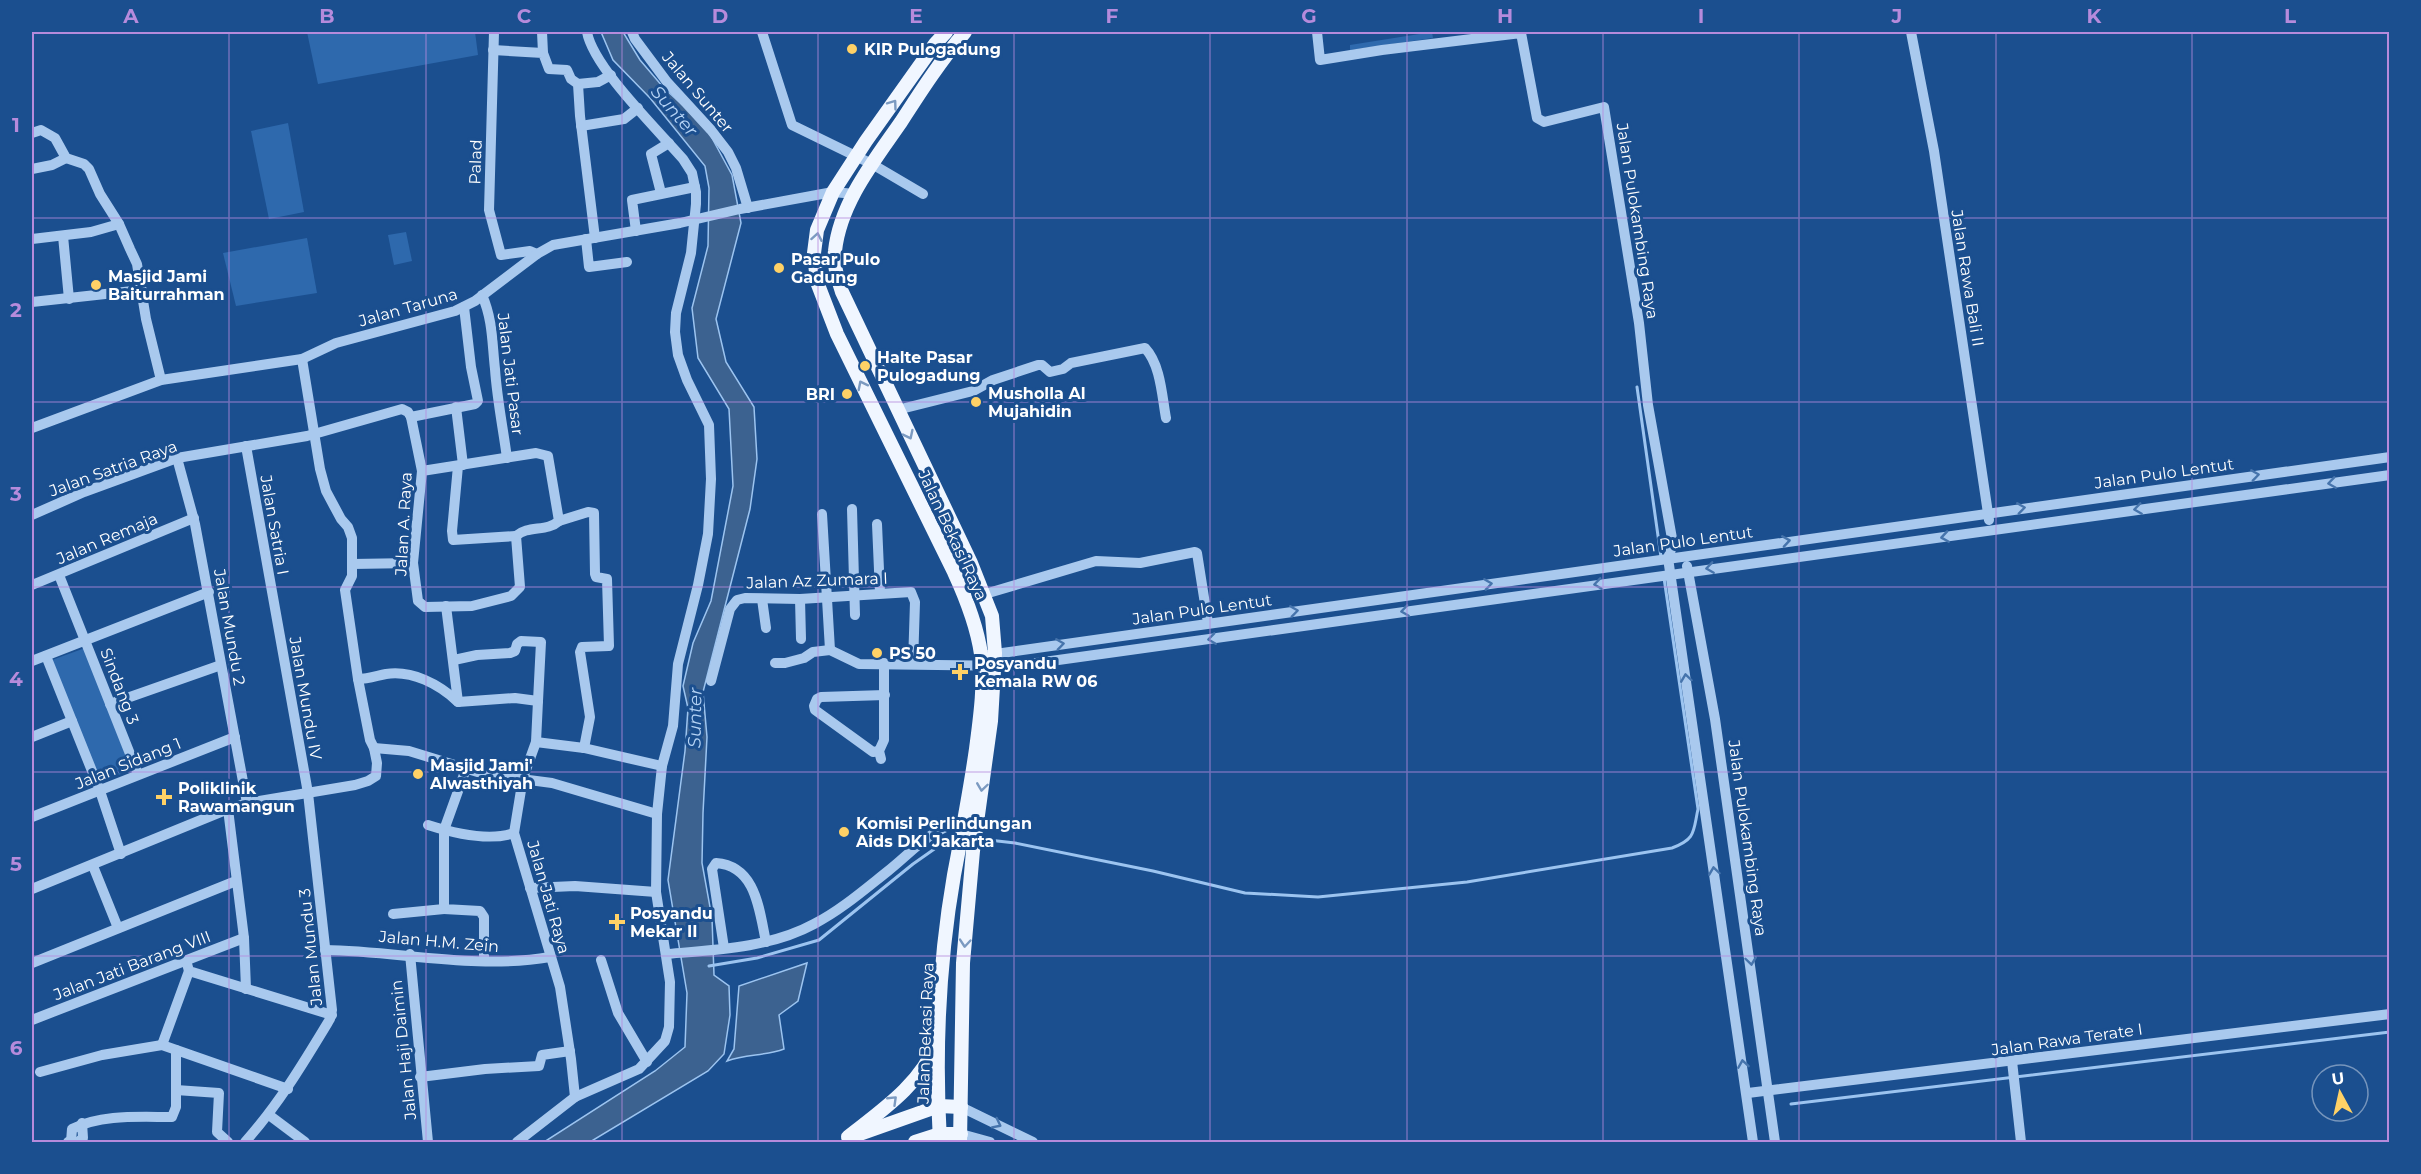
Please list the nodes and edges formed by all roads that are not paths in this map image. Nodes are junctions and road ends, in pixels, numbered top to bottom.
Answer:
1 (494, 32) edge
2 (542, 32) edge
3 (587, 32) edge
4 (632, 32) edge
5 (762, 32) edge
6 (946, 32) edge
7 (965, 32) edge
8 (1317, 32) edge
9 (1911, 32) edge
10 (494, 50) junction
11 (543, 53) junction
12 (611, 75) junction
13 (578, 84) junction
14 (638, 108) junction
15 (581, 126) junction
16 (32, 133) edge
17 (669, 143) junction
18 (856, 156) junction
19 (66, 158) junction
20 (872, 164) junction
21 (32, 169) edge
22 (695, 187) junction
23 (661, 192) junction
24 (833, 192) junction
25 (855, 194) junction
26 (923, 194) dead end
27 (744, 208) junction
28 (698, 219) junction
29 (119, 224) junction
30 (636, 231) junction
31 (63, 236) junction
32 (32, 239) edge
33 (590, 239) junction
34 (537, 254) junction
35 (627, 262) dead end
36 (142, 290) junction
37 (482, 295) junction
38 (69, 298) junction
39 (32, 302) edge
40 (464, 307) junction
41 (302, 359) junction
42 (161, 380) junction
43 (456, 407) junction
44 (897, 410) junction
45 (411, 417) junction
46 (1166, 418) dead end
47 (32, 428) edge
48 (313, 435) junction
49 (246, 446) junction
50 (2390, 456) edge
51 (177, 458) junction
52 (507, 458) junction
53 (2361, 460) junction
54 (460, 465) junction
55 (422, 471) junction
56 (2390, 475) edge
57 (2364, 478) junction
58 (852, 510) dead end
59 (1988, 513) junction
60 (822, 514) dead end
61 (32, 515) edge
62 (194, 518) junction
63 (559, 521) junction
64 (877, 524) dead end
65 (1991, 530) junction
66 (516, 536) junction
67 (1673, 544) junction
68 (1685, 556) junction
69 (1667, 558) junction
70 (413, 563) junction
71 (352, 564) junction
72 (1688, 571) junction
73 (59, 574) junction
74 (1670, 574) junction
75 (32, 585) edge
76 (209, 592) junction
77 (880, 593) junction
78 (985, 594) junction
79 (827, 596) junction
80 (855, 596) junction
81 (762, 599) junction
82 (800, 599) junction
83 (446, 606) junction
84 (275, 609) joint
85 (855, 615) dead end
86 (1208, 623) junction
87 (766, 628) dead end
88 (801, 639) dead end
89 (86, 641) junction
90 (830, 650) junction
91 (46, 656) junction
92 (454, 660) junction
93 (32, 661) edge
94 (985, 662) junction
95 (775, 663) dead end
96 (884, 663) junction
97 (913, 664) junction
98 (221, 665) junction
99 (358, 679) junction
100 (711, 681) dead end
101 (885, 695) junction
102 (538, 701) junction
103 (458, 702) junction
104 (110, 704) junction
105 (72, 721) junction
106 (32, 737) edge
107 (235, 737) junction
108 (536, 742) junction
109 (374, 748) junction
110 (585, 748) junction
111 (662, 765) junction
112 (465, 769) junction
113 (138, 774) junction
114 (523, 778) junction
115 (100, 791) junction
116 (308, 793) junction
117 (247, 803) junction
118 (228, 810) junction
119 (657, 814) junction
120 (32, 817) edge
121 (428, 825) dead end
122 (968, 825) junction
123 (444, 830) junction
124 (514, 833) junction
125 (966, 851) junction
126 (122, 854) junction
127 (93, 866) junction
128 (236, 881) junction
129 (530, 888) junction
130 (32, 889) edge
131 (656, 892) junction
132 (444, 909) junction
133 (393, 914) dead end
134 (118, 928) junction
135 (244, 938) junction
136 (766, 942) junction
137 (722, 949) junction
138 (325, 950) junction
139 (410, 954) junction
140 (669, 954) junction
141 (550, 957) junction
142 (601, 960) dead end
143 (484, 961) junction
144 (32, 963) edge
145 (188, 965) junction
146 (246, 989) junction
147 (2390, 1014) edge
148 (332, 1015) junction
149 (32, 1020) edge
150 (939, 1035) junction
151 (162, 1045) junction
152 (176, 1050) junction
153 (570, 1052) junction
154 (647, 1062) junction
155 (2012, 1066) junction
156 (40, 1072) dead end
157 (420, 1077) junction
158 (288, 1089) junction
159 (176, 1090) junction
160 (1769, 1090) junction
161 (1748, 1093) junction
162 (575, 1097) junction
163 (939, 1106) junction
164 (961, 1107) junction
165 (269, 1115) junction
166 (82, 1123) junction
167 (940, 1138) edge
168 (961, 1138) edge
169 (845, 1140) edge
170 (69, 1142) edge
171 (78, 1142) edge
172 (1032, 1142) edge
173 (228, 1143) edge
174 (245, 1143) edge
175 (305, 1143) edge
176 (428, 1143) edge
177 (517, 1143) edge
178 (915, 1143) edge
179 (990, 1143) edge
180 (1753, 1143) edge
181 (1775, 1143) edge
182 (2021, 1143) edge

1 - 10 street, Palad
2 - 11 street
3 - 12 street
4 - 27 street, Jalan Sunter
5 - 18 street
18 -> 6 main road, Jalan Bekasi Raya
7 - 20 main road, Jalan Bekasi Raya
8 - 67 street, Jalan Pulokambing Raya
9 - 59 street, Jalan Rawa Bali II
10 - 11 street
10 - 34 street, Palad
11 - 13 street
12 - 13 street
12 - 14 street
13 - 15 street
14 - 15 street
14 - 17 street
15 - 33 street
16 - 19 street
17 - 22 street
17 - 23 street
18 - 20 street
18 - 24 main road, Jalan Bekasi Raya
19 - 21 street
19 - 29 street
20 - 25 main road, Jalan Bekasi Raya
20 - 26 street
22 - 23 street
22 - 28 street
23 - 30 street
24 - 25 street, Jalan Taruna
24 - 27 street, Jalan Taruna
94 -> 24 main road, Jalan Bekasi Raya
25 - 44 main road, Jalan Bekasi Raya
27 - 28 street, Jalan Taruna
28 - 30 street, Jalan Taruna
28 - 111 street
29 - 31 street
29 - 36 street
30 - 33 street, Jalan Taruna
31 - 32 street
31 - 38 street
33 - 34 street, Jalan Taruna
33 - 35 street
34 - 37 street, Jalan Taruna
36 - 38 street
36 - 42 street
37 - 40 street, Jalan Taruna
37 - 52 street, Jalan Jati Pasar
38 - 39 street
40 - 41 street, Jalan Taruna
40 - 43 street
41 - 42 street, Jalan Taruna
41 - 48 street
42 - 47 street, Jalan Taruna
43 - 45 street
43 - 54 street
44 - 46 street
44 -> 78 main road, Jalan Bekasi Raya
45 - 48 street
45 - 55 street, Jalan A. Raya
48 - 49 street, Jalan Satria Raya
48 - 71 street
49 - 51 street, Jalan Satria Raya
49 - 84 street, Jalan Satria I
50 - 53 street, Jalan Pulo Lentut
51 - 61 street, Jalan Satria Raya
51 - 62 street, Jalan Mundu 2
52 - 54 street
52 - 63 street
53 - 57 street
59 -> 53 street, Jalan Pulo Lentut
54 - 55 street
54 - 66 street
55 - 70 street, Jalan A. Raya
56 - 57 street, Jalan Pulo Lentut
57 -> 65 street, Jalan Pulo Lentut
58 - 80 street
59 - 65 street, Jalan Rawa Bali II
68 -> 59 street, Jalan Pulo Lentut
60 - 79 street
62 - 73 street, Jalan Remaja
62 - 76 street, Jalan Mundu 2
63 - 66 street
63 - 110 street
64 - 77 street
65 -> 72 street, Jalan Pulo Lentut
66 - 83 street
67 - 68 street
67 - 69 street, Jalan Pulokambing Raya
68 - 69 street, Jalan Pulo Lentut
68 - 72 street, Jalan Pulokambing Raya
69 - 74 street
86 -> 69 street, Jalan Pulo Lentut
70 - 71 street
70 - 83 street, Jalan A. Raya
71 - 99 street
72 - 74 street, Jalan Pulo Lentut
72 -> 160 street, Jalan Pulokambing Raya
73 - 75 street, Jalan Remaja
73 - 89 street, Sindang 3
74 -> 94 street, Jalan Pulo Lentut
161 -> 74 street
76 - 89 street, Sindang 3
76 - 98 street, Jalan Mundu 2
77 - 80 street, Jalan Az Zumara I
77 - 97 street, Jalan Az Zumara I
78 - 86 street
78 - 94 main road, Jalan Bekasi Raya
79 - 80 street, Jalan Az Zumara I
79 - 82 street, Jalan Az Zumara I
79 - 90 street
80 - 85 street
81 - 82 street, Jalan Az Zumara I
81 - 87 street
81 - 100 street, Jalan Az Zumara I
82 - 88 street
83 - 92 street
84 - 116 street, Jalan Mundu IV
94 -> 86 street, Jalan Pulo Lentut
89 - 91 street, Sindang 3
89 - 104 street, Sindang 3
90 - 95 street
90 - 96 street
91 - 93 street, Sindang 3
91 - 105 street
92 - 102 street, Jalan Jati Raya
92 - 103 street
94 - 97 street
94 - 122 main road, Jalan Bekasi Raya
96 - 97 street
96 - 101 street
98 - 104 street
98 - 107 street, Jalan Mundu 2
99 - 103 street
99 - 109 street
101 - 101 street
102 - 103 street
102 - 108 street, Jalan Jati Raya
104 - 113 street, Sindang 3
105 - 106 street
105 - 115 street
107 - 113 street, Jalan Sidang 1
107 - 117 street, Jalan Mundu 2
108 - 110 street
108 - 114 street, Jalan Jati Raya
109 - 112 street
109 - 116 street
110 - 111 street
111 - 119 street
112 - 114 street
112 - 123 street
113 - 115 street, Jalan Sidang 1
114 - 119 street
114 - 124 street, Jalan Jati Raya
115 - 120 street, Jalan Sidang 1
115 - 126 street
116 - 117 street
116 - 138 street, Jalan Mundu 3
117 - 118 street
118 - 126 street
118 - 128 street
119 - 131 street
121 - 123 street
122 - 125 main road, Jalan Bekasi Raya
122 - 136 street
123 - 124 street
123 - 132 street
124 - 129 street, Jalan Jati Raya
125 - 150 main road, Jalan Bekasi Raya
125 -> 164 main road, Jalan Bekasi Raya
126 - 127 street
127 - 130 street
127 - 134 street
128 - 134 street
128 - 135 street
129 - 131 street
129 - 141 street, Jalan Jati Raya
131 - 140 street
132 - 133 street
132 - 143 street
134 - 144 street
135 - 145 street, Jalan Jati Barang VIII
135 - 146 street
136 - 137 street
136 - 137 street
137 - 140 street
138 - 139 street, Jalan H.M. Zein
138 - 148 street, Jalan Mundu 3
139 - 143 street, Jalan H.M. Zein
139 - 157 street, Jalan Haji Daimin
140 - 154 street
141 - 143 street, Jalan H.M. Zein
141 - 153 street, Jalan Jati Raya
142 - 154 street
145 - 146 street
145 - 149 street, Jalan Jati Barang VIII
145 - 151 street
146 - 148 street
147 - 155 street, Jalan Rawa Terate I
148 - 158 street, Jalan Mundu 3
150 - 163 main road, Jalan Bekasi Raya
169 -> 150 main road
151 - 152 street
151 - 156 street
152 - 158 street
152 - 159 street
153 - 157 street
153 - 162 street, Jalan Jati Raya
154 - 162 street
155 - 160 street, Jalan Rawa Terate I
155 - 182 street
157 - 176 street, Jalan Haji Daimin
158 - 165 street, Jalan Mundu 3
159 - 166 street
159 - 173 street
160 - 161 street, Jalan Rawa Terate I
160 - 181 street, Jalan Pulokambing Raya
161 - 180 street
162 - 177 street
163 - 164 main road
163 - 167 main road, Jalan Bekasi Raya
163 - 169 main road
164 - 168 main road, Jalan Bekasi Raya
164 -> 172 street
165 - 174 street, Jalan Mundu 3
165 - 175 street
166 - 170 street
166 - 171 street
167 - 168 main road
167 - 178 main road
168 - 179 street
170 - 171 street

